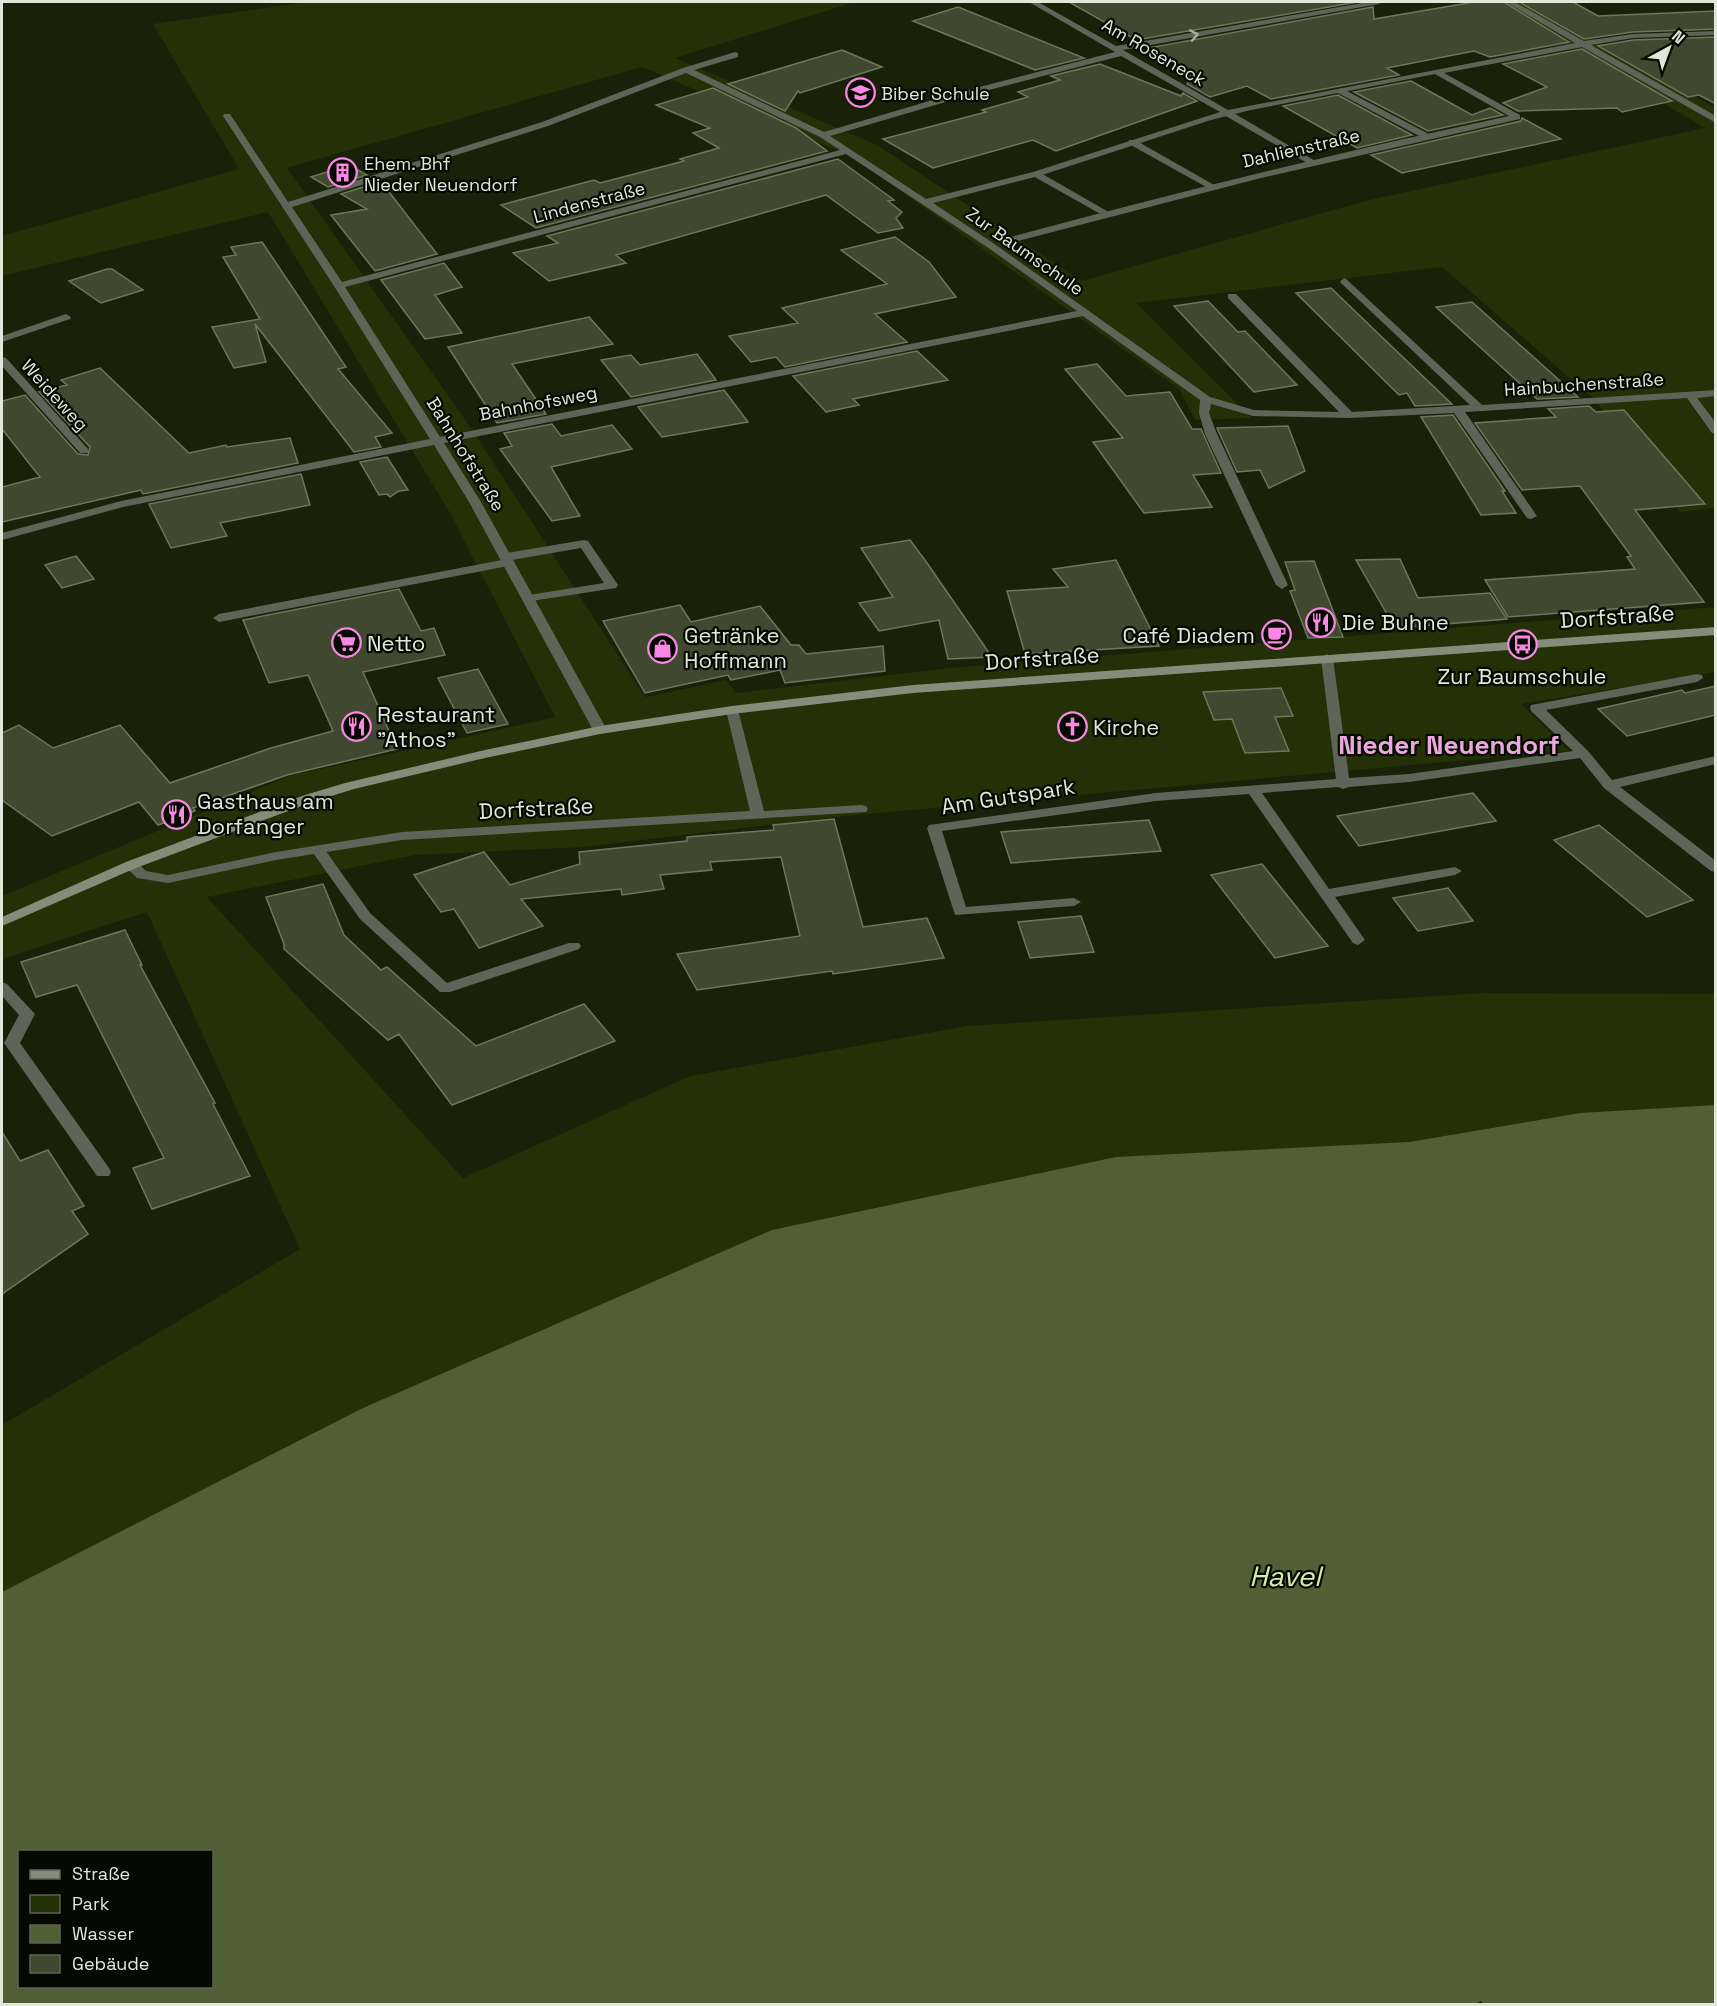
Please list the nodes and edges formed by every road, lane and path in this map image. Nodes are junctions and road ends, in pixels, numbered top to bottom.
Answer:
1 (1034, 2) edge
2 (1379, 2) edge
3 (1510, 2) edge
4 (1716, 33) edge
5 (1582, 44) junction
6 (1119, 51) junction
7 (735, 55) dead end
8 (686, 70) junction
9 (1437, 72) junction
10 (1341, 91) junction
11 (1227, 113) junction
12 (227, 116) dead end
13 (1716, 120) edge
14 (823, 135) junction
15 (1424, 135) junction
16 (1132, 142) junction
17 (848, 151) junction
18 (1312, 162) junction
19 (1036, 174) junction
20 (1211, 186) junction
21 (925, 202) junction
22 (286, 206) junction
23 (1107, 214) junction
24 (1006, 241) dead end
25 (1345, 281) dead end
26 (339, 286) junction
27 (1233, 296) dead end
28 (1084, 314) junction
29 (66, 317) dead end
30 (2, 339) edge
31 (2, 360) edge
32 (1716, 393) edge
33 (1690, 395) junction
34 (1206, 399) junction
35 (1480, 409) junction
36 (1458, 410) junction
37 (1349, 415) junction
38 (1716, 431) edge
39 (437, 441) junction
40 (84, 451) dead end
41 (1531, 516) dead end
42 (2, 537) edge
43 (507, 560) junction
44 (1282, 585) dead end
45 (530, 599) junction
46 (219, 618) dead end
47 (1716, 631) edge
48 (1327, 658) junction
49 (1697, 678) dead end
50 (732, 710) junction
51 (600, 730) junction
52 (1584, 754) junction
53 (1716, 760) edge
54 (1343, 785) junction
55 (1609, 785) junction
56 (1253, 790) junction
57 (861, 809) dead end
58 (758, 816) junction
59 (318, 850) junction
60 (1712, 862) edge
61 (131, 865) junction
62 (1455, 872) dead end
63 (1325, 894) junction
64 (1074, 902) dead end
65 (2, 922) edge
66 (1358, 940) dead end
67 (574, 946) dead end
68 (2, 987) edge
69 (7, 1044) edge
70 (103, 1172) dead end

1 - 6 street, Am Roseneck
6 -> 2 street
3 - 5 street
4 - 5 street
5 - 9 street
5 - 13 street
6 - 11 street, Am Roseneck
6 - 14 street
7 - 8 street
8 - 14 street, Zur Baumschule
8 - 22 street
9 - 10 street
9 - 15 street, Dahlienstraße
10 - 11 street
10 - 15 street
11 - 16 street
11 - 18 street, Am Roseneck
12 - 22 street, Bahnhofstraße
14 - 17 street, Zur Baumschule
15 - 18 street, Dahlienstraße
16 - 19 street
16 - 20 street
17 - 21 street, Zur Baumschule
17 - 26 street, Lindenstraße
18 - 20 street, Dahlienstraße
19 - 21 street
19 - 23 street
20 - 23 street, Dahlienstraße
21 - 28 street, Zur Baumschule
22 - 26 street, Bahnhofstraße
23 - 24 street, Dahlienstraße
25 - 35 street, Hainbuchenstraße
26 - 39 street, Bahnhofstraße
27 - 37 street
28 - 34 street, Zur Baumschule
28 - 39 street, Bahnhofsweg
29 - 30 street, Weideweg
31 - 40 street, Weideweg
32 - 33 street, Hainbuchenstraße
33 - 35 street, Hainbuchenstraße
33 - 38 street, Hainbuchenstraße
34 - 37 street, Hainbuchenstraße
34 - 44 street
35 - 36 street, Hainbuchenstraße
36 - 37 street, Hainbuchenstraße
36 - 41 street
39 - 42 street, Bahnhofsweg
39 - 43 street, Bahnhofstraße
43 - 45 street, Bahnhofstraße
43 - 45 street
43 - 46 street
45 - 51 street, Bahnhofstraße
47 - 48 main road, Dorfstraße
48 - 50 main road, Dorfstraße
48 - 54 street
49 - 52 street
50 - 51 main road, Dorfstraße
50 - 58 street
51 - 61 main road, Dorfstraße
52 - 54 street, Am Gutspark
52 - 55 street
53 - 55 street
54 - 56 street, Am Gutspark
55 - 60 street
56 - 63 street
56 - 64 street, Am Gutspark
57 - 58 street, Dorfstraße
58 - 59 street, Dorfstraße
59 - 61 street, Dorfstraße
59 - 67 street
61 - 65 main road, Dorfstraße
62 - 63 street
63 - 66 street
68 - 69 street
69 - 70 street

